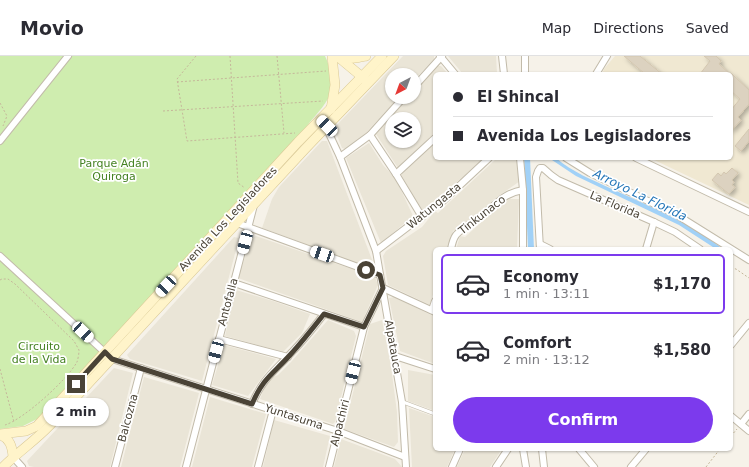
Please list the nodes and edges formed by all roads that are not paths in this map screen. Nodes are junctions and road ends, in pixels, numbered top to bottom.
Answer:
1 (68, 56) edge
2 (332, 56) edge
3 (337, 56) edge
4 (342, 56) edge
5 (366, 56) edge
6 (382, 56) edge
7 (394, 56) edge
8 (441, 56) edge
9 (502, 56) edge
10 (525, 56) edge
11 (607, 56) edge
12 (454, 72) edge
13 (504, 72) edge
14 (525, 72) edge
15 (597, 72) edge
16 (421, 79) edge
17 (365, 80) junction
18 (398, 104) edge
19 (331, 109) junction
20 (324, 123) junction
21 (370, 135) junction
22 (433, 140) edge
23 (0, 141) edge
24 (340, 157) junction
25 (487, 160) edge
26 (520, 160) edge
27 (569, 160) edge
28 (640, 160) edge
29 (396, 174) junction
30 (260, 184) junction
31 (523, 190) junction
32 (255, 204) junction
33 (749, 212) edge
34 (422, 217) junction
35 (654, 222) junction
36 (238, 223) junction
37 (248, 228) junction
38 (540, 246) edge
39 (452, 247) edge
40 (523, 247) edge
41 (647, 247) edge
42 (697, 247) edge
43 (728, 247) edge
44 (733, 250) edge
45 (376, 251) junction
46 (0, 256) edge
47 (749, 260) edge
48 (380, 275) junction
49 (234, 283) junction
50 (383, 288) junction
51 (433, 311) edge
52 (324, 314) junction
53 (749, 323) edge
54 (364, 327) junction
55 (219, 339) junction
56 (733, 343) edge
57 (105, 352) junction
58 (395, 356) junction
59 (288, 357) junction
60 (112, 359) junction
61 (141, 368) junction
62 (433, 368) edge
63 (206, 389) junction
64 (402, 402) junction
65 (252, 404) junction
66 (273, 410) junction
67 (433, 413) edge
68 (749, 414) edge
69 (733, 418) edge
70 (741, 424) junction
71 (338, 431) junction
72 (749, 431) edge
73 (0, 434) edge
74 (459, 451) edge
75 (507, 451) edge
76 (523, 451) edge
77 (542, 451) edge
78 (581, 451) edge
79 (644, 451) edge
80 (13, 457) junction
81 (405, 457) junction
82 (3, 467) edge
83 (22, 467) edge
84 (115, 467) edge
85 (186, 467) edge
86 (258, 467) edge
87 (328, 467) edge
88 (406, 467) edge
89 (452, 467) edge
90 (496, 467) edge
91 (526, 467) edge
92 (544, 467) edge
93 (594, 467) edge
94 (631, 467) edge

1 - 23 street
2 - 19 main road
3 - 17 main road
4 - 5 main road
6 - 17 main road, Avenida Los Legisladores
7 - 17 main road, Avenida Los Legisladores
8 - 12 street
8 - 16 street
9 - 13 street
10 - 14 street
11 - 15 street
17 - 19 main road, Avenida Los Legisladores
17 - 20 main road, Avenida Los Legisladores
18 - 21 street
19 - 20 main road, Avenida Los Legisladores
20 - 24 street, Alpatauca
20 - 30 main road, Avenida Los Legisladores
20 - 32 main road, Avenida Los Legisladores
21 - 24 street
21 - 29 street
22 - 29 street
24 - 45 street, Alpatauca
25 - 34 street, Watungasta
26 - 31 street
27 - 43 street
28 - 33 street
29 - 34 street
30 - 32 street, Antofalla
30 - 57 main road, Avenida Los Legisladores
31 - 39 street, Tinkunaco
31 - 40 street
32 - 36 main road, Avenida Los Legisladores
32 - 37 street, Antofalla
34 - 45 street, Watungasta
35 - 38 street, La Florida
35 - 41 street
35 - 42 street, La Florida
36 - 37 street
36 - 60 main road, Avenida Los Legisladores
37 - 48 street
37 - 49 street, Antofalla
44 - 47 street
45 - 48 street, Alpatauca
46 - 57 street
48 - 50 street, Alpatauca
49 - 52 street
49 - 55 street, Antofalla
50 - 51 street
50 - 54 street, Alpachiri
50 - 58 street, Alpatauca
52 - 54 street
52 - 59 street
53 - 56 street
54 - 71 street, Alpachiri
55 - 59 street
55 - 63 street, Antofalla
57 - 60 street
57 - 73 main road, Avenida Los Legisladores
58 - 62 street
58 - 64 street, Alpatauca
59 - 65 street
60 - 61 street, Yuntasuma
60 - 80 main road, Avenida Los Legisladores
61 - 63 street, Yuntasuma
61 - 84 street, Balcozna
63 - 65 street, Yuntasuma
63 - 85 street, Antofalla
64 - 67 lane
64 - 81 street, Alpatauca
65 - 66 street, Yuntasuma
66 - 71 street, Yuntasuma
66 - 86 street
68 - 70 street
69 - 70 street
70 - 72 street
71 - 81 street, Yuntasuma
71 - 87 street, Alpachiri
73 - 80 main road
74 - 89 street
75 - 90 street
76 - 91 street
77 - 92 street
78 - 93 street
79 - 94 street
80 - 82 main road, Avenida Los Legisladores
80 - 83 street
81 - 88 street, Alpatauca

